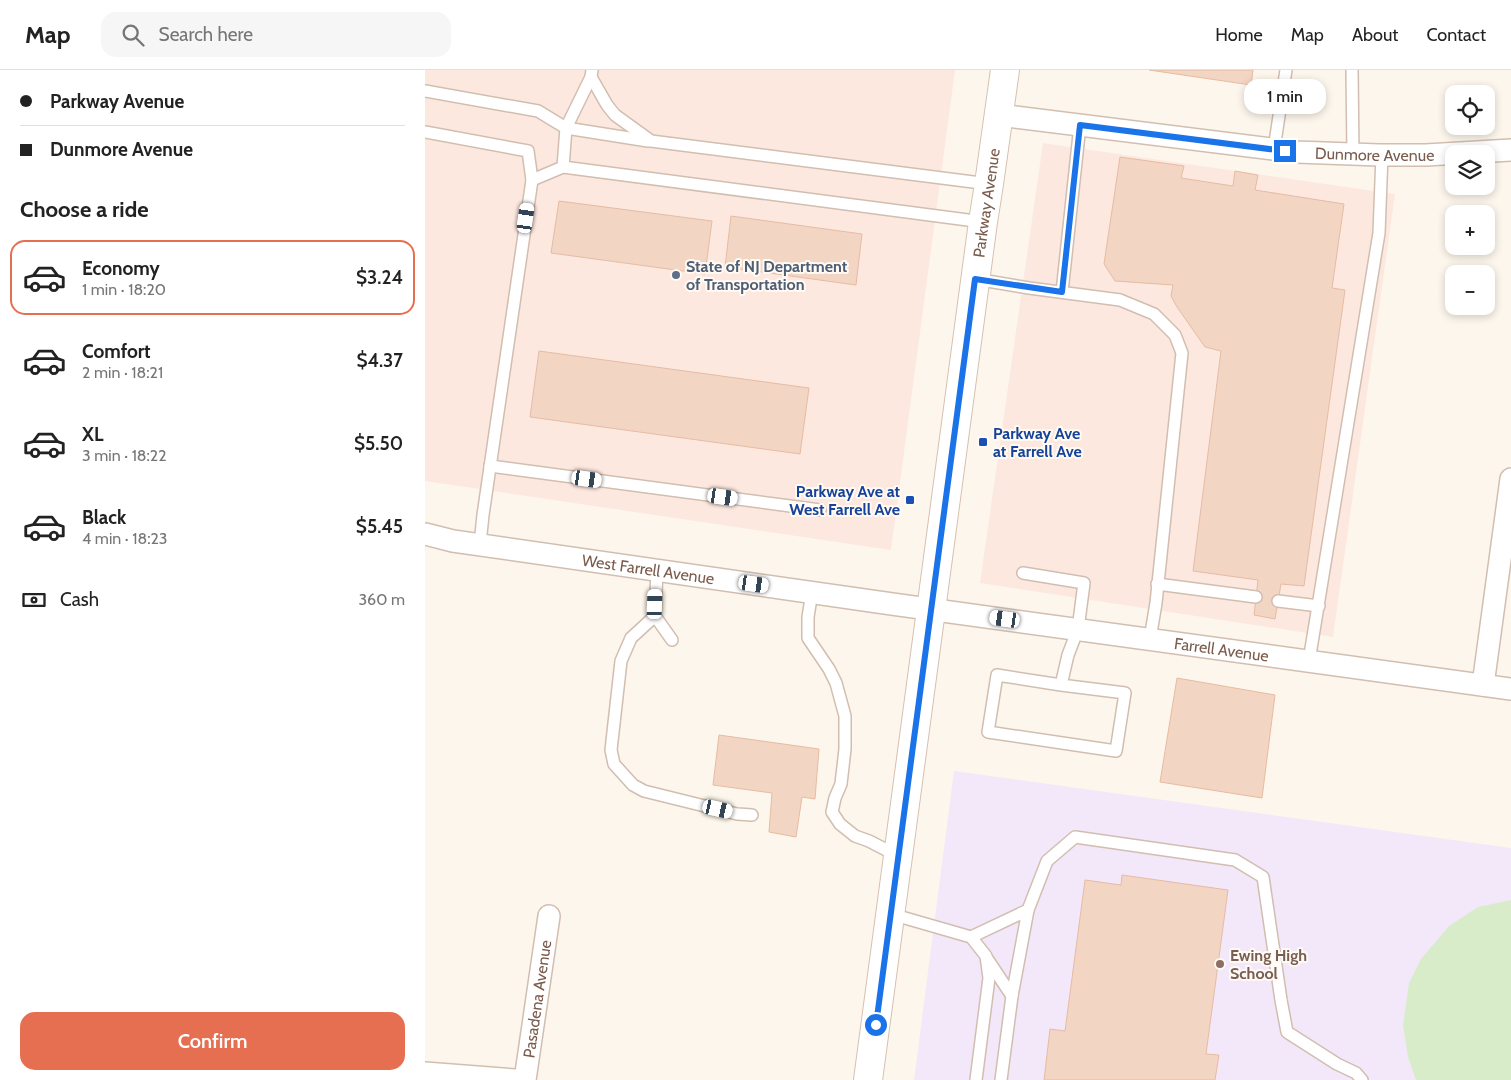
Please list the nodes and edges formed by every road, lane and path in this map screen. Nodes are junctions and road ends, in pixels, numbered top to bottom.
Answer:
1 (1005, 70) edge
2 (1286, 70) edge
3 (1352, 70) edge
4 (591, 73) edge
5 (425, 91) edge
6 (999, 115) junction
7 (1080, 125) junction
8 (566, 128) junction
9 (425, 132) edge
10 (651, 141) junction
11 (1274, 149) junction
12 (1511, 150) edge
13 (1353, 154) junction
14 (1383, 155) junction
15 (563, 167) junction
16 (532, 180) junction
17 (989, 184) junction
18 (983, 222) junction
19 (975, 279) junction
20 (1062, 292) junction
21 (490, 466) junction
22 (1511, 479) edge
23 (820, 510) dead end
24 (425, 534) edge
25 (480, 544) junction
26 (657, 570) junction
27 (1023, 573) dead end
28 (1157, 584) junction
29 (812, 592) junction
30 (1256, 597) dead end
31 (1278, 601) dead end
32 (1319, 606) junction
33 (932, 609) junction
34 (655, 616) junction
35 (1078, 629) junction
36 (672, 640) dead end
37 (1150, 640) junction
38 (1309, 661) junction
39 (1061, 685) junction
40 (1483, 685) junction
41 (1511, 689) edge
42 (752, 815) dead end
43 (899, 856) junction
44 (1028, 910) junction
45 (891, 914) junction
46 (549, 916) dead end
47 (971, 937) junction
48 (986, 956) junction
49 (1011, 996) junction
50 (425, 1073) edge
51 (515, 1080) edge
52 (525, 1080) edge
53 (868, 1080) edge
54 (976, 1080) edge
55 (1001, 1080) edge
56 (1362, 1080) edge

1 - 6 main road, Parkway Avenue
2 - 11 lane
3 - 13 lane
4 - 8 lane
4 - 10 lane
5 - 8 lane
6 - 7 street, Dunmore Avenue
6 - 17 main road, Parkway Avenue
7 - 11 street, Dunmore Avenue
7 - 20 lane
8 - 10 lane
8 - 15 lane
9 - 16 lane
10 - 17 lane
11 - 13 street, Dunmore Avenue
12 - 14 street, Dunmore Avenue
13 - 14 street, Dunmore Avenue
14 - 32 lane
15 - 16 lane
15 - 18 lane
16 - 21 lane
17 - 18 main road, Parkway Avenue
18 - 19 main road, Parkway Avenue
19 - 20 lane
19 - 33 main road, Parkway Avenue
20 - 28 lane
21 - 23 lane
21 - 25 lane
22 - 40 street
24 - 25 street, West Farrell Avenue
25 - 26 street, West Farrell Avenue
26 - 29 street, West Farrell Avenue
26 - 34 lane
27 - 35 lane
28 - 30 lane
28 - 37 lane
29 - 33 street, West Farrell Avenue
29 - 43 lane
31 - 32 lane
32 - 38 lane
33 - 35 street, Farrell Avenue
33 - 43 main road, Parkway Avenue
34 - 36 lane
34 - 42 lane
35 - 37 street, Farrell Avenue
35 - 39 lane
37 - 38 street, Farrell Avenue
38 - 40 street, Farrell Avenue
39 - 39 lane
40 - 41 street, Farrell Avenue
43 - 45 main road, Parkway Avenue
44 - 47 lane
44 - 49 lane
44 - 56 lane
45 - 47 lane
45 - 53 main road, Parkway Avenue
46 - 52 street, Pasadena Avenue
47 - 48 lane
48 - 49 lane
48 - 54 lane
49 - 55 lane
50 - 51 street

